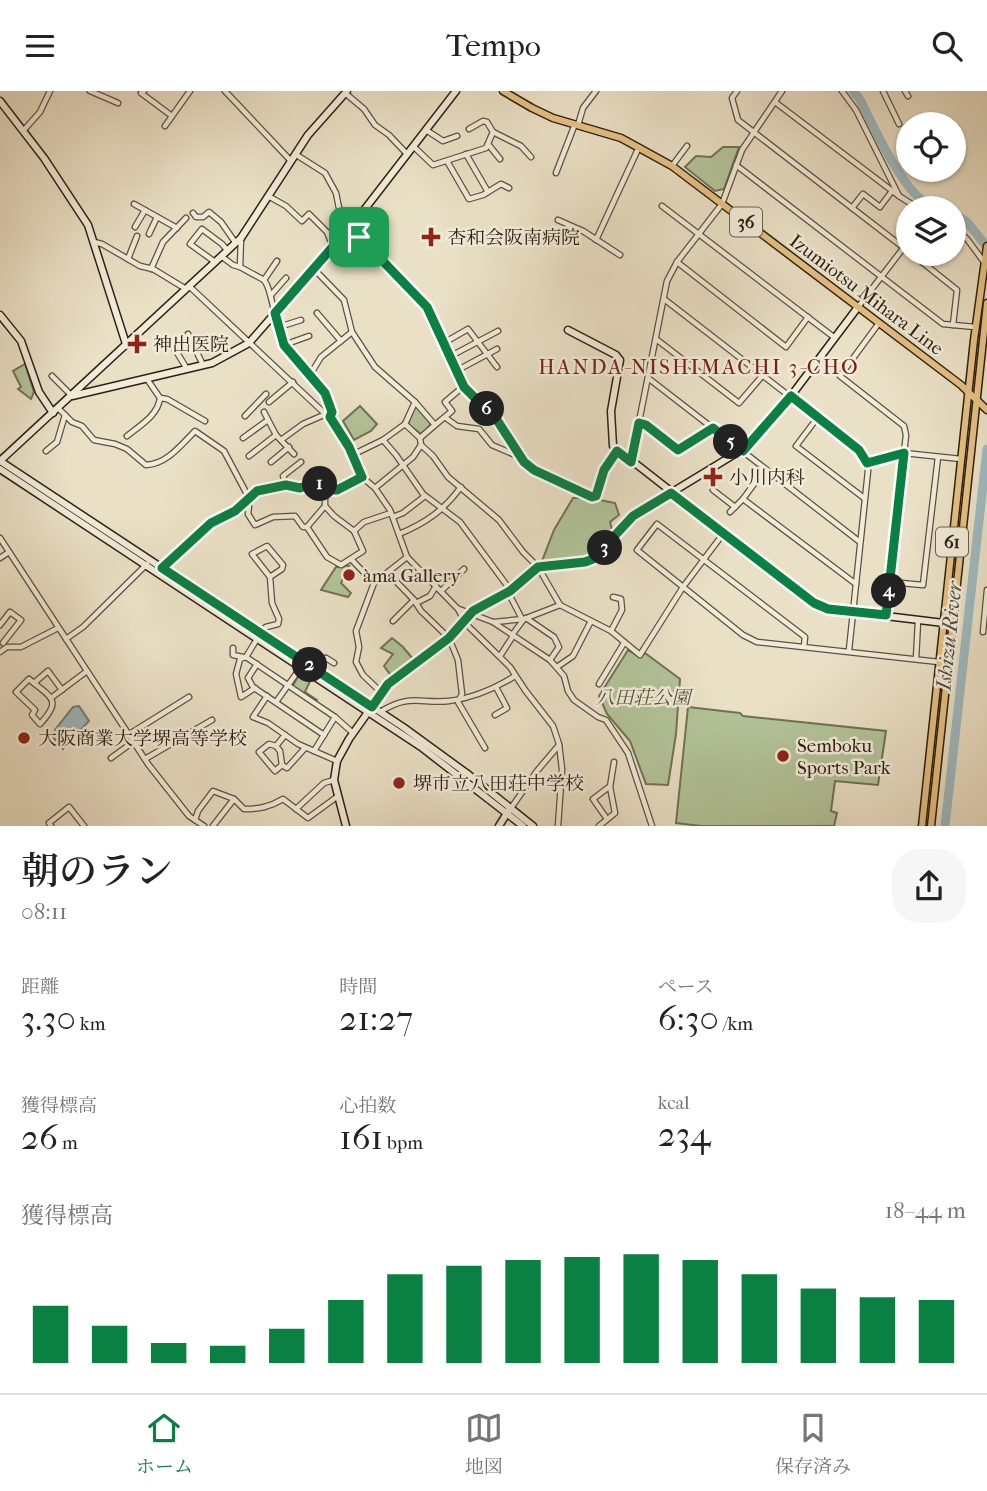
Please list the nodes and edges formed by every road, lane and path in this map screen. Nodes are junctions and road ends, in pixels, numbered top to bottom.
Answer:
1 (50, 91) edge
2 (90, 91) edge
3 (144, 91) edge
4 (190, 91) edge
5 (225, 91) edge
6 (456, 91) edge
7 (503, 91) edge
8 (596, 91) edge
9 (737, 91) edge
10 (782, 91) edge
11 (842, 91) edge
12 (883, 91) edge
13 (346, 92) edge
14 (0, 101) edge
15 (775, 102) junction
16 (118, 103) dead end
17 (172, 116) junction
18 (896, 118) edge
19 (576, 125) junction
20 (165, 126) dead end
21 (469, 129) dead end
22 (426, 130) junction
23 (23, 131) junction
24 (493, 132) junction
25 (754, 132) junction
26 (457, 136) dead end
27 (488, 144) junction
28 (413, 146) junction
29 (687, 146) dead end
30 (639, 147) junction
31 (407, 154) junction
32 (466, 154) junction
33 (293, 157) junction
34 (531, 157) dead end
35 (500, 159) dead end
36 (447, 160) junction
37 (672, 166) junction
38 (736, 166) junction
39 (556, 173) dead end
40 (509, 188) dead end
41 (892, 191) junction
42 (488, 192) junction
43 (268, 196) junction
44 (899, 196) joint
45 (134, 204) dead end
46 (722, 204) junction
47 (662, 206) dead end
48 (852, 208) junction
49 (145, 210) junction
50 (193, 213) dead end
51 (157, 217) junction
52 (186, 218) dead end
53 (558, 220) dead end
54 (352, 225) junction
55 (135, 227) dead end
56 (177, 228) junction
57 (698, 233) junction
58 (149, 234) dead end
59 (137, 236) dead end
60 (966, 238) edge
61 (238, 240) junction
62 (596, 240) junction
63 (93, 242) junction
64 (896, 242) edge
65 (987, 246) edge
66 (333, 247) junction
67 (227, 250) junction
68 (620, 255) dead end
69 (221, 256) junction
70 (128, 259) junction
71 (984, 260) junction
72 (277, 261) dead end
73 (215, 262) junction
74 (677, 262) junction
75 (896, 263) edge
76 (927, 266) edge
77 (240, 267) junction
78 (151, 269) junction
79 (313, 269) junction
80 (881, 277) junction
81 (286, 278) dead end
82 (264, 280) junction
83 (187, 287) junction
84 (271, 295) junction
85 (664, 299) junction
86 (987, 303) edge
87 (858, 307) junction
88 (275, 313) junction
89 (317, 313) dead end
90 (0, 315) edge
91 (808, 317) junction
92 (300, 320) dead end
93 (879, 323) junction
94 (953, 325) junction
95 (279, 327) junction
96 (975, 327) junction
97 (568, 330) dead end
98 (498, 331) dead end
99 (352, 332) junction
100 (188, 334) dead end
101 (309, 336) dead end
102 (835, 338) junction
103 (656, 339) junction
104 (341, 341) junction
105 (477, 342) junction
106 (249, 343) junction
107 (126, 344) junction
108 (442, 344) junction
109 (284, 345) junction
110 (173, 346) dead end
111 (497, 349) dead end
112 (487, 355) junction
113 (449, 357) junction
114 (203, 365) junction
115 (497, 367) dead end
116 (187, 369) junction
117 (456, 371) junction
118 (764, 375) junction
119 (52, 376) dead end
120 (310, 376) junction
121 (147, 378) junction
122 (648, 378) junction
123 (293, 382) junction
124 (458, 391) dead end
125 (968, 392) junction
126 (72, 396) junction
127 (791, 396) junction
128 (160, 398) junction
129 (415, 402) junction
130 (981, 405) edge
131 (56, 410) junction
132 (264, 412) dead end
133 (65, 415) junction
134 (245, 415) dead end
135 (328, 416) junction
136 (817, 417) junction
137 (446, 418) junction
138 (268, 420) junction
139 (205, 422) dead end
140 (639, 423) junction
141 (405, 424) junction
142 (435, 425) junction
143 (713, 428) junction
144 (276, 435) junction
145 (127, 436) dead end
146 (243, 438) dead end
147 (421, 438) junction
148 (281, 440) junction
149 (383, 440) junction
150 (421, 445) junction
151 (289, 447) junction
152 (46, 451) dead end
153 (617, 451) junction
154 (743, 451) junction
155 (904, 453) junction
156 (294, 454) dead end
157 (352, 455) junction
158 (249, 456) dead end
159 (520, 457) junction
160 (937, 457) junction
161 (961, 459) junction
162 (0, 461) edge
163 (271, 462) dead end
164 (301, 462) dead end
165 (631, 462) junction
166 (867, 463) junction
167 (403, 465) junction
168 (0, 469) edge
169 (765, 469) junction
170 (362, 477) junction
171 (286, 485) junction
172 (461, 487) junction
173 (375, 488) junction
174 (325, 490) junction
175 (713, 490) dead end
176 (671, 493) junction
177 (425, 496) junction
178 (247, 499) junction
179 (743, 499) junction
180 (865, 499) junction
181 (325, 506) junction
182 (443, 509) junction
183 (392, 515) junction
184 (307, 527) junction
185 (354, 531) junction
186 (399, 534) junction
187 (723, 534) junction
188 (0, 538) edge
189 (860, 542) junction
190 (9, 552) junction
191 (407, 557) junction
192 (0, 558) edge
193 (703, 559) junction
194 (352, 560) junction
195 (148, 563) junction
196 (538, 567) junction
197 (162, 568) junction
198 (464, 569) dead end
199 (388, 573) junction
200 (270, 577) junction
201 (890, 582) junction
202 (374, 583) junction
203 (856, 585) junction
204 (683, 587) junction
205 (438, 589) junction
206 (987, 590) edge
207 (509, 591) junction
208 (613, 597) dead end
209 (415, 602) junction
210 (560, 605) junction
211 (458, 609) junction
212 (854, 612) junction
213 (471, 613) junction
214 (886, 615) junction
215 (524, 619) junction
216 (393, 621) dead end
217 (464, 621) junction
218 (591, 621) junction
219 (918, 621) junction
220 (493, 622) junction
221 (943, 623) junction
222 (952, 624) junction
223 (0, 625) edge
224 (58, 628) junction
225 (987, 629) edge
226 (611, 631) junction
227 (513, 635) junction
228 (258, 636) junction
229 (449, 638) junction
230 (66, 639) junction
231 (3, 643) edge
232 (624, 643) junction
233 (804, 646) junction
234 (233, 648) dead end
235 (849, 650) junction
236 (0, 652) edge
237 (500, 656) junction
238 (245, 657) junction
239 (916, 659) junction
240 (550, 660) junction
241 (939, 662) junction
242 (334, 663) dead end
243 (257, 664) junction
244 (301, 667) junction
245 (557, 667) junction
246 (87, 671) junction
247 (318, 671) junction
248 (515, 676) junction
249 (34, 683) junction
250 (599, 684) dead end
251 (289, 686) junction
252 (496, 687) junction
253 (255, 688) junction
254 (62, 690) junction
255 (382, 693) junction
256 (267, 696) junction
257 (189, 697) dead end
258 (51, 698) junction
259 (459, 698) junction
260 (276, 702) junction
261 (370, 709) junction
262 (380, 712) junction
263 (495, 715) dead end
264 (335, 717) junction
265 (212, 720) dead end
266 (353, 733) junction
267 (128, 735) junction
268 (285, 735) junction
269 (324, 735) junction
270 (133, 742) junction
271 (559, 744) junction
272 (276, 747) junction
273 (305, 748) junction
274 (485, 748) dead end
275 (314, 751) junction
276 (111, 758) dead end
277 (145, 759) junction
278 (337, 761) junction
279 (614, 762) dead end
280 (282, 765) junction
281 (334, 781) junction
282 (610, 787) junction
283 (338, 796) junction
284 (234, 799) junction
285 (296, 810) junction
286 (509, 810) junction
287 (607, 819) junction
288 (195, 820) junction
289 (51, 826) edge
290 (84, 826) edge
291 (204, 826) edge
292 (213, 826) edge
293 (346, 826) edge
294 (499, 826) edge
295 (523, 826) edge
296 (533, 826) edge
297 (558, 826) edge
298 (599, 826) edge
299 (652, 826) edge
300 (922, 826) edge
301 (931, 826) edge

1 - 23 street
2 - 16 street
3 - 17 street
4 - 17 street
5 - 33 street
6 - 22 street
7 - 19 main road, Izumiotsu Mihara Line / 36
8 - 19 street
9 - 25 street
10 - 15 street
11 - 44 street
12 - 18 street
13 - 31 street
13 - 33 street
14 - 23 street
15 - 25 street
15 - 41 street
17 - 20 street
19 - 30 main road, Izumiotsu Mihara Line / 36
19 - 39 street
21 - 24 street
22 - 26 street
22 - 28 street
23 - 63 street
24 - 27 street
24 - 34 street
25 - 38 street
25 - 48 street
27 - 32 street
27 - 35 street
28 - 31 street
28 - 36 street
29 - 37 street
30 - 37 main road, Izumiotsu Mihara Line / 36
30 - 62 street
31 - 54 street
32 - 36 street
32 - 42 street
33 - 43 street
33 - 54 street
36 - 42 street
37 - 46 main road, Izumiotsu Mihara Line / 36
38 - 46 street
38 - 80 street
40 - 42 street
41 - 44 street
41 - 48 street
43 - 61 street
43 - 66 street
45 - 49 street
46 - 57 street
46 - 87 main road, Izumiotsu Mihara Line / 36
47 - 57 street
48 - 64 street
49 - 51 street
49 - 55 street
50 - 61 street
51 - 56 street
51 - 58 street
52 - 56 street
53 - 62 street
54 - 66 street
54 - 108 street
56 - 78 street
57 - 74 street
57 - 91 street
59 - 70 street
60 - 71 street
61 - 67 street
61 - 77 street
62 - 68 street
63 - 70 street
63 - 107 street
65 - 71 main road, 61
66 - 79 street
67 - 69 street
67 - 73 street
69 - 73 street
69 - 77 street
70 - 78 street
71 - 96 main road, 61
72 - 82 street
73 - 83 street
74 - 85 street
74 - 91 street
75 - 80 street
76 - 94 street
77 - 82 street
78 - 83 street
79 - 88 street
79 - 99 street
80 - 87 street
80 - 94 street
81 - 84 street
82 - 84 street
83 - 106 street
83 - 107 street
84 - 88 street
85 - 103 street
85 - 118 street
86 - 130 main road, 61
87 - 93 main road, Izumiotsu Mihara Line / 36
87 - 102 street
88 - 95 street
88 - 106 street
89 - 104 street
90 - 131 street
91 - 102 street
92 - 95 street
93 - 125 main road, Izumiotsu Mihara Line / 36
93 - 155 street
94 - 96 street
95 - 109 street
96 - 125 main road, 61
97 - 153 street
98 - 105 street
99 - 104 street
99 - 129 street
100 - 114 street
101 - 109 street
102 - 127 street
103 - 118 street
103 - 122 street
104 - 120 street
105 - 108 street
105 - 112 street
105 - 113 street
106 - 114 street
106 - 123 street
107 - 126 street
108 - 113 street
109 - 120 street
110 - 116 street
111 - 112 street
112 - 115 street
112 - 117 street
113 - 117 street
114 - 116 street
116 - 121 street
117 - 159 street
118 - 127 street
119 - 126 street
120 - 135 street
121 - 126 street
121 - 128 street
122 - 140 street
122 - 143 street
123 - 134 street
123 - 135 street
124 - 137 street
125 - 130 main road, Izumiotsu Mihara Line / 36
125 - 161 main road, 61
126 - 131 street
127 - 136 street
127 - 154 street
128 - 139 street
128 - 145 street
129 - 141 street
129 - 142 street
130 - 222 main road, 61
131 - 133 street
131 - 162 street
132 - 138 street
133 - 152 street
133 - 178 street
135 - 148 street
135 - 157 street
136 - 166 street
136 - 180 street
137 - 142 street
137 - 159 street
138 - 144 street
138 - 146 street
140 - 143 street
140 - 165 street
141 - 147 street
141 - 149 street
142 - 147 street
143 - 154 street
144 - 148 street
144 - 158 street
147 - 150 street
148 - 151 street
149 - 157 street
149 - 167 street
150 - 167 street
150 - 172 street
151 - 156 street
151 - 163 street
153 - 159 street
153 - 165 street
154 - 169 street
154 - 176 street
155 - 160 street
155 - 166 street
155 - 201 street
157 - 170 street
160 - 161 street
160 - 201 street
161 - 221 main road, 61
162 - 195 street
164 - 171 street
165 - 176 street
166 - 180 street
167 - 173 street
167 - 177 street
168 - 195 street
169 - 179 street
169 - 189 street
170 - 173 street
170 - 174 street
171 - 174 street
171 - 178 street
172 - 182 street
172 - 196 street
173 - 183 street
174 - 181 street
175 - 179 street
176 - 187 street
176 - 196 street
177 - 182 street
177 - 183 street
178 - 184 street
178 - 197 street
179 - 203 street
180 - 189 street
181 - 184 street
181 - 185 street
182 - 186 street
182 - 207 street
183 - 185 street
183 - 186 street
184 - 194 street
185 - 194 street
186 - 191 street
187 - 193 street
187 - 212 street
188 - 190 street
189 - 203 street
190 - 192 street
190 - 224 street
191 - 199 street
191 - 205 street
193 - 204 street
193 - 204 street
193 - 233 street
194 - 202 street
195 - 197 street
195 - 228 street
195 - 230 street
196 - 207 street
196 - 210 street
197 - 228 street
198 - 205 street
199 - 202 street
199 - 209 street
200 - 200 street
200 - 228 street
201 - 214 street
202 - 255 street
203 - 212 street
204 - 232 street
204 - 233 street
205 - 209 street
205 - 211 street
206 - 225 street
207 - 213 street
207 - 215 street
208 - 226 street
209 - 216 street
209 - 229 street
210 - 215 street
210 - 218 street
211 - 213 street
211 - 217 street
212 - 214 street
212 - 235 street
213 - 217 street
213 - 220 street
214 - 219 street
215 - 220 street
215 - 227 street
215 - 240 street
217 - 229 street
217 - 237 street
218 - 226 street
218 - 245 street
219 - 221 street
219 - 239 street
220 - 227 street
221 - 222 street
221 - 241 main road, 61
222 - 301 main road, 61
223 - 231 street
224 - 230 street
224 - 231 street
226 - 232 street
227 - 237 street
227 - 240 street
228 - 238 street
228 - 244 street
228 - 247 street
229 - 255 street
229 - 259 street
230 - 246 street
231 - 236 street
232 - 250 street
233 - 235 street
234 - 238 street
235 - 239 street
237 - 248 street
238 - 243 street
238 - 253 street
239 - 241 street
240 - 245 street
241 - 300 main road, 61
242 - 247 street
243 - 251 street
243 - 253 street
244 - 251 street
244 - 261 street
245 - 299 street
246 - 254 street
246 - 267 street
247 - 261 street
248 - 252 street
248 - 271 street
249 - 254 street
249 - 258 street
249 - 258 street
251 - 260 street
251 - 264 street
252 - 259 street
252 - 263 street
253 - 256 street
254 - 258 street
255 - 261 street
256 - 260 street
256 - 268 street
257 - 267 street
259 - 262 street
259 - 274 street
260 - 269 street
261 - 262 street
261 - 266 street
261 - 286 street
262 - 286 street
264 - 266 street
264 - 269 street
265 - 277 street
266 - 278 street
267 - 270 street
268 - 272 street
268 - 273 street
269 - 275 street
270 - 276 street
270 - 277 street
271 - 286 street
271 - 297 street
272 - 280 street
272 - 280 street
273 - 275 street
273 - 280 street
275 - 278 street
277 - 288 street
278 - 281 street
279 - 282 street
281 - 283 street
281 - 285 street
282 - 287 street
282 - 287 street
283 - 285 street
283 - 293 street
284 - 285 street
284 - 288 street
284 - 292 street
286 - 294 street
286 - 295 street
286 - 296 street
287 - 298 street
288 - 291 street
289 - 290 street

